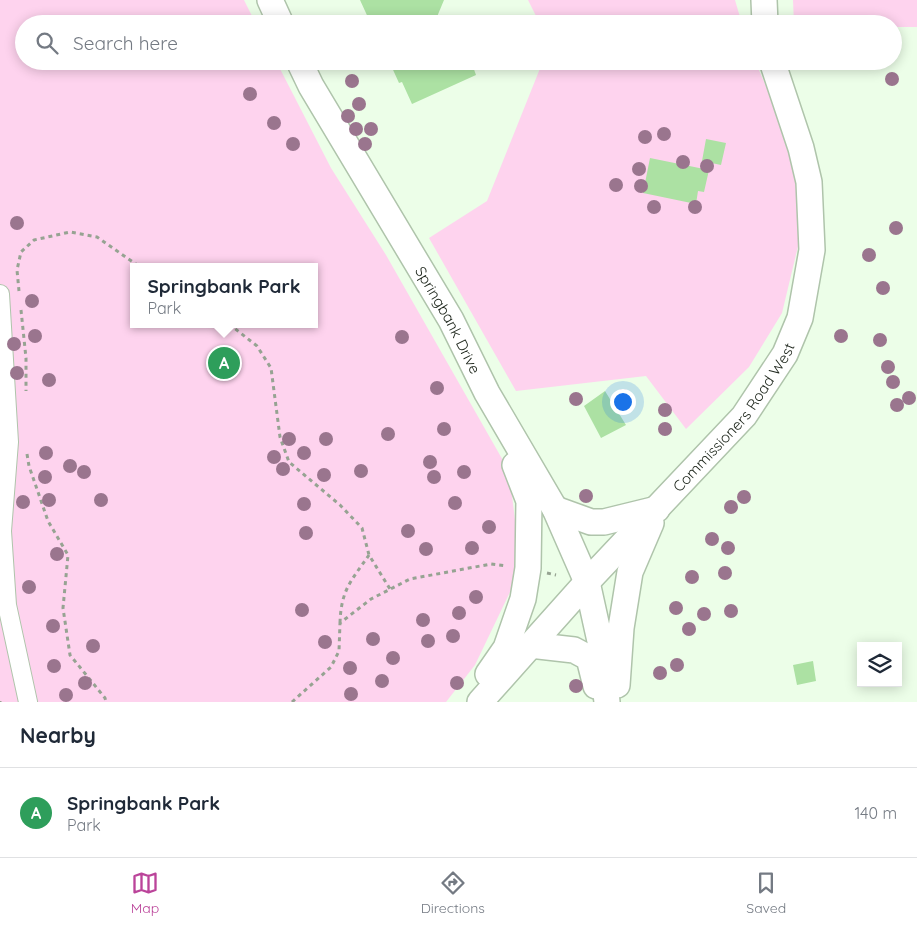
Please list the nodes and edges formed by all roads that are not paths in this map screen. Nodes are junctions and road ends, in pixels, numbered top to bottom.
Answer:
1 (270, 0) edge
2 (764, 0) edge
3 (277, 15) edge
4 (765, 15) edge
5 (304, 70) edge
6 (775, 70) edge
7 (0, 294) edge
8 (487, 393) junction
9 (554, 509) junction
10 (657, 509) junction
11 (587, 582) junction
12 (530, 644) junction
13 (28, 702) edge
14 (468, 702) edge
15 (480, 702) edge
16 (600, 702) edge
17 (607, 702) edge
18 (616, 702) edge

1 - 3 main road
2 - 4 main road
5 - 8 main road, Springbank Drive
6 - 10 main road, Commissioners Road West
7 - 13 street
8 - 9 main road, Springbank Drive
8 - 14 main road
9 - 10 main road
9 - 11 main road, Springbank Drive
10 - 11 main road, Commissioners Road West
10 - 18 main road
11 - 12 main road, Commissioners Road West
11 - 17 main road, Springbank Drive
12 - 15 main road, Commissioners Road West
12 - 16 main road

